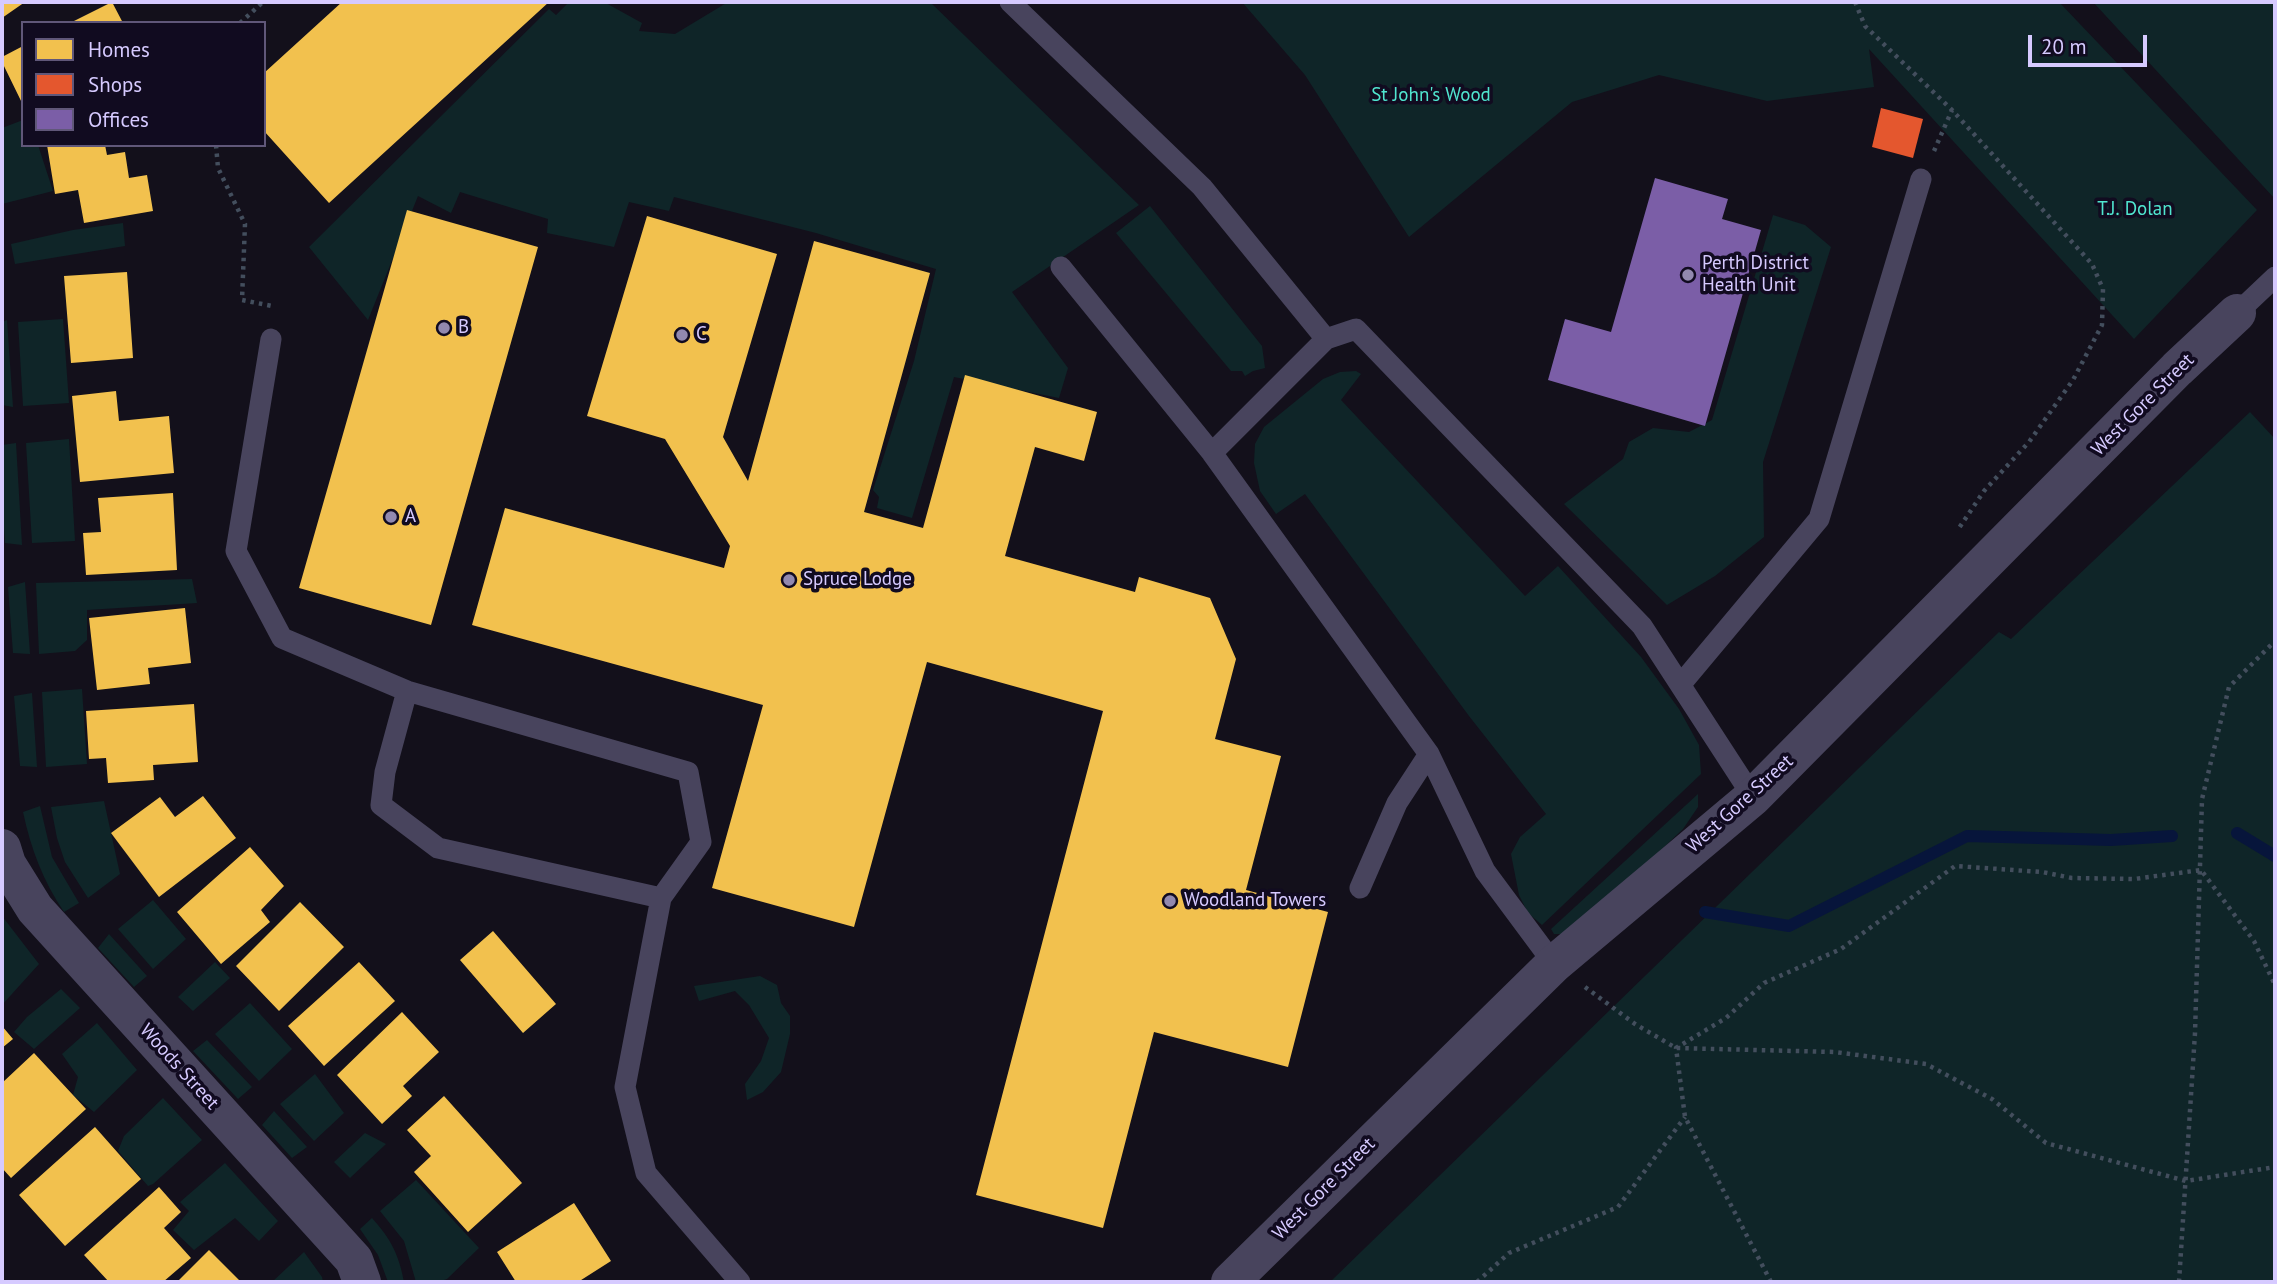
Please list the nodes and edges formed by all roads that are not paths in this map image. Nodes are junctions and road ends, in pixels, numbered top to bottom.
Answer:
1 (1010, 2) edge
2 (1921, 179) road end
3 (1061, 267) dead end
4 (2275, 276) edge
5 (2238, 313) joint
6 (271, 339) road end
7 (1326, 339) junction
8 (1212, 453) junction
9 (1681, 684) junction
10 (407, 691) junction
11 (1429, 754) junction
12 (1754, 797) junction
13 (2, 848) edge
14 (1360, 888) dead end
15 (660, 898) junction
16 (1554, 964) junction
17 (362, 1282) edge
18 (740, 1282) edge
19 (1230, 1282) edge

1 - 7 lane
2 - 9 lane
3 - 8 lane
4 - 5 lane
5 - 12 street, West Gore Street
6 - 10 lane
7 - 8 lane
7 - 9 lane
8 - 11 lane
9 - 12 lane
10 - 15 lane
10 - 15 lane
11 - 14 lane
11 - 16 lane
12 - 16 street, West Gore Street
13 - 17 street, Woods Street
15 - 18 lane
16 - 19 street, West Gore Street

